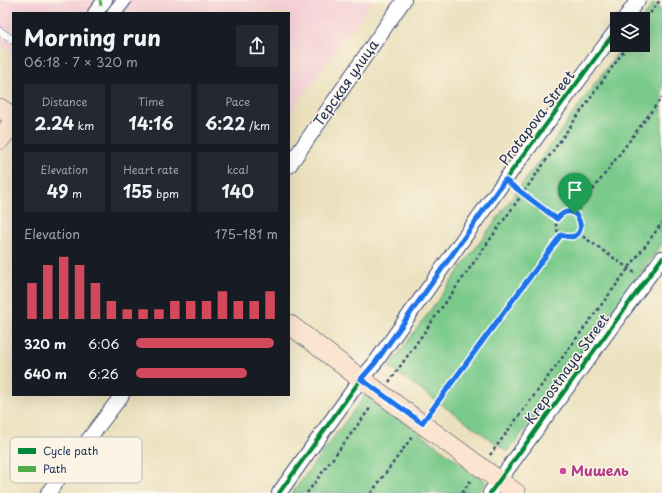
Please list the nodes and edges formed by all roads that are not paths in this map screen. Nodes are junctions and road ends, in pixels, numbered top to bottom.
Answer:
1 (124, 0) edge
2 (404, 0) edge
3 (638, 0) edge
4 (115, 12) edge
5 (629, 12) edge
6 (0, 31) edge
7 (610, 38) edge
8 (12, 39) edge
9 (0, 108) edge
10 (12, 116) edge
11 (12, 123) edge
12 (0, 140) edge
13 (290, 165) edge
14 (662, 258) edge
15 (290, 325) edge
16 (361, 379) junction
17 (121, 396) edge
18 (90, 437) edge
19 (56, 483) edge
20 (494, 487) edge
21 (48, 493) edge
22 (279, 493) edge
23 (516, 493) edge

1 - 4 street
2 - 13 street, Терская улица
3 - 5 street
6 - 8 lane
7 - 16 street, Protapova Street
9 - 10 street
11 - 12 street
14 - 20 street, Krepostnaya Street
15 - 16 street
16 - 20 street
16 - 22 street, Protapova Street
17 - 18 street
19 - 21 street
20 - 23 street

